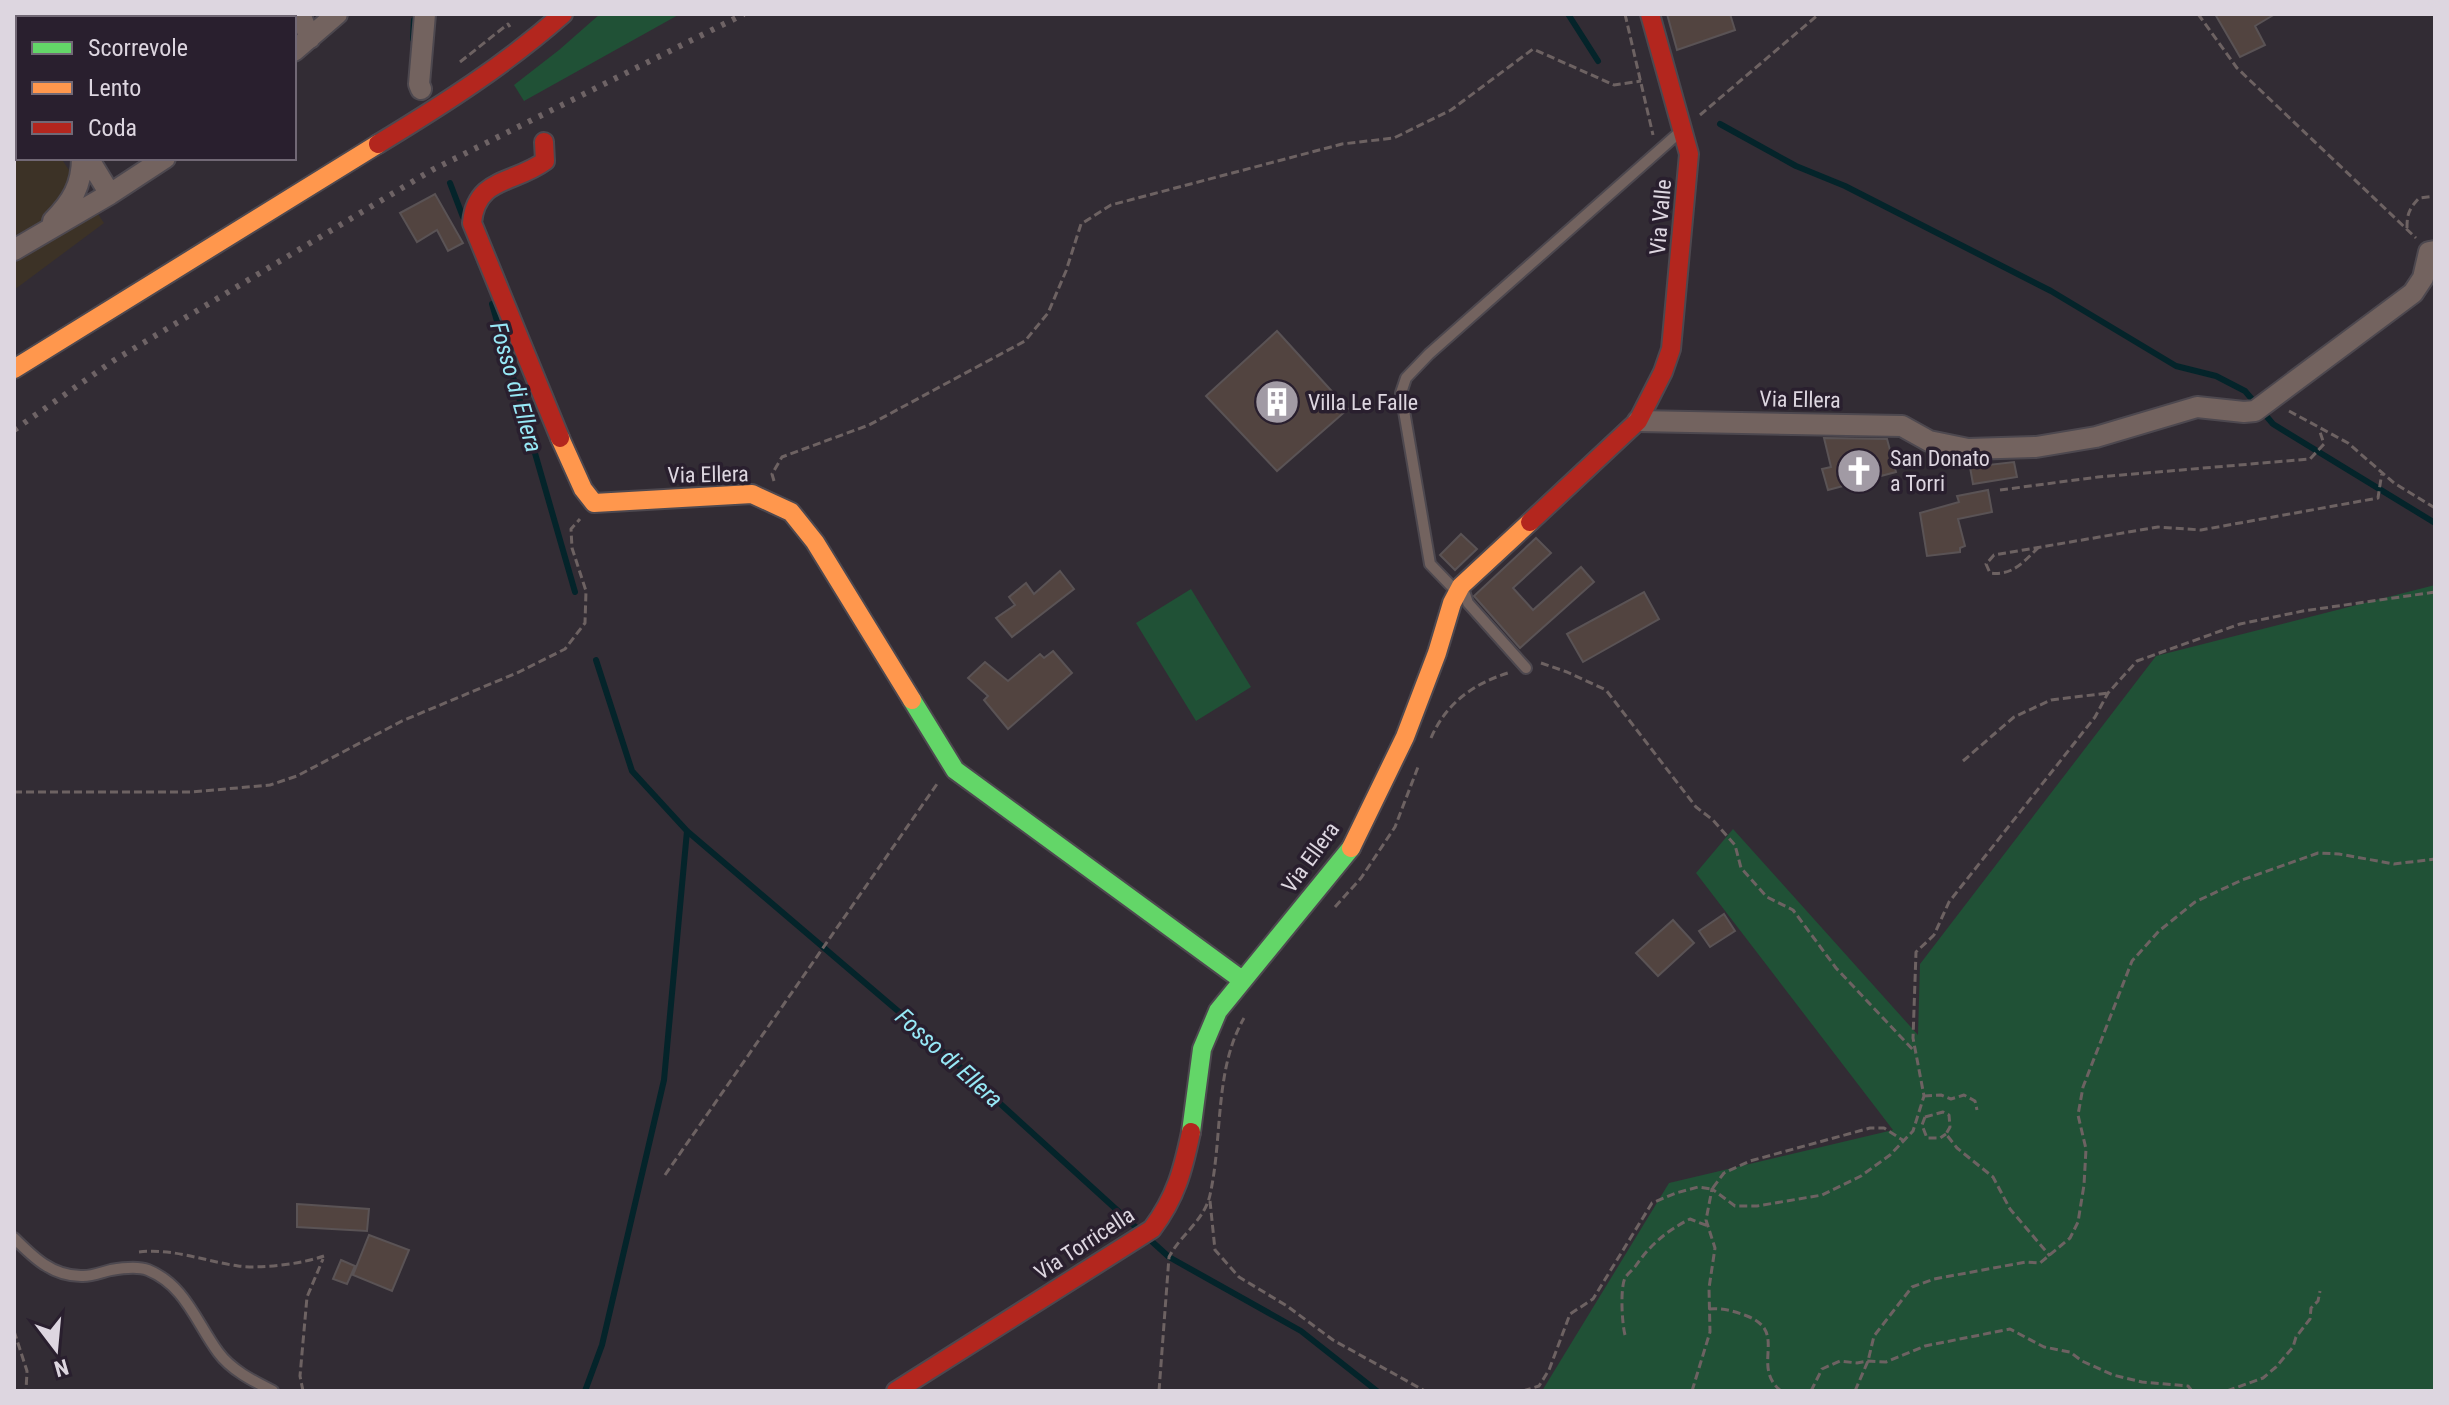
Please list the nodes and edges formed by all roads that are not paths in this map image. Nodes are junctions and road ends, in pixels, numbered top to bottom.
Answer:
1 (300, 14) edge
2 (337, 14) edge
3 (425, 14) edge
4 (563, 14) edge
5 (1650, 14) edge
6 (302, 45) edge
7 (421, 89) dead end
8 (1682, 130) junction
9 (544, 142) dead end
10 (85, 160) edge
11 (86, 160) edge
12 (162, 160) edge
13 (110, 194) junction
14 (39, 235) junction
15 (14, 250) edge
16 (2435, 251) edge
17 (14, 369) edge
18 (1638, 421) junction
19 (1460, 589) junction
20 (1526, 668) road end
21 (1242, 980) junction
22 (14, 1238) edge
23 (273, 1391) edge
24 (896, 1391) edge

1 - 6 street
2 - 6 street
3 - 7 street
4 - 17 street
5 - 8 street, Via Valle
8 - 18 street, Via Valle
8 - 19 lane
9 - 21 street, Via Ellera
10 - 14 street
11 - 13 street
12 - 13 street
13 - 14 street
14 - 15 street
16 - 18 street, Via Ellera
18 - 19 street, Via Ellera
19 - 20 lane
19 - 21 street, Via Ellera
21 - 24 street, Via Torricella
22 - 23 lane

